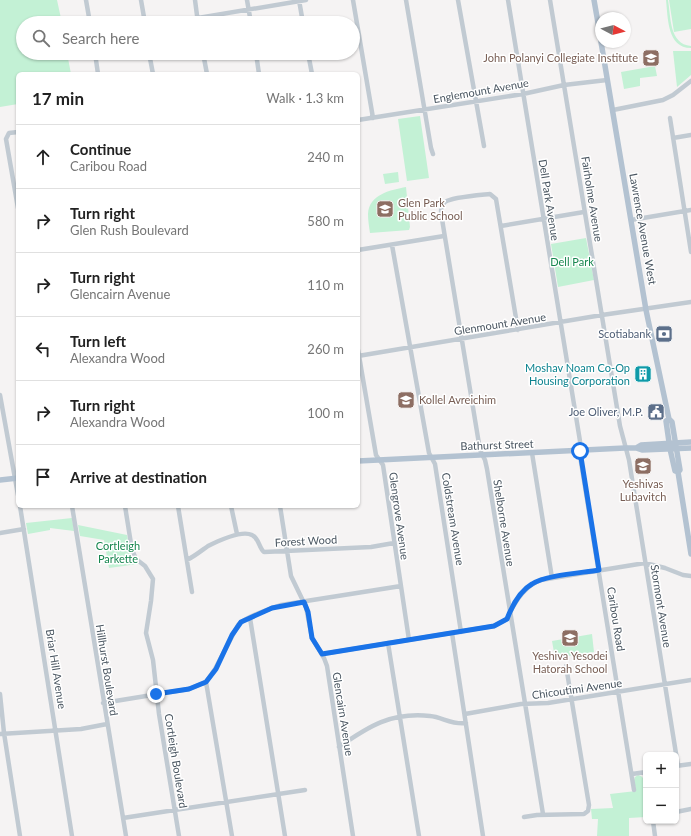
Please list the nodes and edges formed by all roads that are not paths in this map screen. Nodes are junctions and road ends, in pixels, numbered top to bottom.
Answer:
1 (86, 0) edge
2 (141, 0) edge
3 (195, 0) edge
4 (247, 0) edge
5 (299, 0) edge
6 (306, 0) edge
7 (353, 0) edge
8 (406, 0) edge
9 (458, 0) edge
10 (508, 0) edge
11 (550, 0) edge
12 (594, 0) edge
13 (248, 10) junction
14 (596, 12) edge
15 (89, 16) edge
16 (143, 16) edge
17 (197, 16) edge
18 (218, 16) edge
19 (249, 16) edge
20 (302, 16) edge
21 (356, 16) edge
22 (360, 41) edge
23 (602, 48) edge
24 (96, 60) edge
25 (150, 60) edge
26 (204, 60) edge
27 (257, 60) edge
28 (309, 60) edge
29 (98, 72) edge
30 (153, 72) edge
31 (207, 72) edge
32 (259, 72) edge
33 (312, 72) edge
34 (608, 80) junction
35 (691, 81) edge
36 (564, 85) junction
37 (523, 94) junction
38 (476, 101) junction
39 (424, 110) junction
40 (613, 110) junction
41 (373, 118) junction
42 (670, 118) dead end
43 (360, 120) edge
44 (16, 132) edge
45 (691, 135) edge
46 (673, 138) junction
47 (484, 146) dead end
48 (433, 154) dead end
49 (16, 196) edge
50 (691, 210) edge
51 (584, 212) junction
52 (684, 212) junction
53 (543, 219) junction
54 (631, 220) junction
55 (501, 226) junction
56 (444, 236) junction
57 (392, 244) junction
58 (360, 250) edge
59 (691, 252) edge
60 (691, 302) edge
61 (646, 310) junction
62 (602, 315) junction
63 (560, 323) junction
64 (518, 330) junction
65 (461, 339) junction
66 (410, 347) junction
67 (360, 356) edge
68 (360, 367) edge
69 (0, 396) edge
70 (0, 402) edge
71 (669, 419) junction
72 (691, 442) edge
73 (669, 446) junction
74 (676, 446) junction
75 (625, 448) junction
76 (691, 448) edge
77 (580, 451) junction
78 (532, 453) junction
79 (482, 455) junction
80 (431, 457) junction
81 (379, 460) junction
82 (360, 461) edge
83 (678, 472) junction
84 (16, 474) edge
85 (16, 479) edge
86 (0, 480) edge
87 (20, 508) edge
88 (72, 508) edge
89 (125, 508) edge
90 (178, 508) edge
91 (231, 508) edge
92 (280, 508) edge
93 (24, 529) junction
94 (0, 533) edge
95 (237, 534) junction
96 (394, 543) junction
97 (287, 552) junction
98 (691, 554) edge
99 (187, 560) junction
100 (645, 563) junction
101 (599, 570) junction
102 (691, 576) edge
103 (552, 578) junction
104 (401, 586) junction
105 (192, 592) dead end
106 (304, 602) junction
107 (510, 613) junction
108 (250, 618) junction
109 (461, 632) junction
110 (452, 633) junction
111 (409, 640) junction
112 (388, 643) junction
113 (322, 654) junction
114 (566, 666) dead end
115 (691, 680) edge
116 (206, 682) junction
117 (665, 684) junction
118 (618, 692) junction
119 (0, 694) edge
120 (156, 694) junction
121 (572, 700) junction
122 (104, 703) junction
123 (525, 704) junction
124 (465, 714) junction
125 (400, 716) junction
126 (466, 723) junction
127 (107, 724) junction
128 (55, 730) junction
129 (2, 734) edge
130 (339, 747) junction
131 (675, 752) edge
132 (691, 764) edge
133 (679, 766) edge
134 (643, 772) edge
135 (632, 774) junction
136 (304, 790) dead end
137 (634, 790) dead end
138 (278, 793) junction
139 (226, 801) junction
140 (691, 809) edge
141 (175, 810) junction
142 (679, 811) edge
143 (543, 814) junction
144 (524, 817) dead end
145 (123, 818) junction
146 (653, 824) edge
147 (20, 836) edge
148 (72, 836) edge
149 (126, 836) edge
150 (179, 836) edge
151 (232, 836) edge
152 (285, 836) edge
153 (353, 836) edge
154 (418, 836) edge
155 (483, 836) edge
156 (655, 836) edge

1 - 15 street
2 - 16 street
3 - 17 street
4 - 13 street
5 - 6 street
5 - 13 street
5 - 20 street
7 - 21 street
8 - 39 street
9 - 38 street
10 - 37 street, Dell Park Avenue
11 - 36 street, Fairholme Avenue
12 - 14 main road, Lawrence Avenue West
13 - 18 street
13 - 19 street
22 - 41 street
23 - 34 main road, Lawrence Avenue West
24 - 29 street
25 - 30 street
26 - 31 street
27 - 32 street
28 - 33 street
34 - 36 street, Englemount Avenue
34 - 40 main road, Lawrence Avenue West
35 - 40 street
36 - 37 street, Englemount Avenue
36 - 51 street, Fairholme Avenue
37 - 38 street, Englemount Avenue
37 - 53 street, Dell Park Avenue
38 - 39 street, Englemount Avenue
38 - 47 street
39 - 41 street, Englemount Avenue
39 - 48 street
40 - 54 main road, Lawrence Avenue West
41 - 43 street, Englemount Avenue
42 - 46 street
44 - 49 street
45 - 46 street
46 - 52 street
50 - 52 street
51 - 53 street
51 - 62 street, Fairholme Avenue
52 - 54 street
52 - 59 street
53 - 55 street
53 - 63 street, Dell Park Avenue
54 - 61 main road, Lawrence Avenue West
55 - 56 street, Shelborne Avenue
55 - 64 street
56 - 57 street
56 - 65 street, Shelborne Avenue
57 - 58 street
57 - 66 street, Coldstream Avenue
60 - 61 street, Glenmount Avenue
61 - 62 street, Glenmount Avenue
61 - 71 main road, Lawrence Avenue West
62 - 63 street, Glenmount Avenue
62 - 75 street, Fairholme Avenue
63 - 64 street, Glenmount Avenue
63 - 77 street, Dell Park Avenue
64 - 65 street, Glenmount Avenue
65 - 66 street, Glenmount Avenue
65 - 79 street, Shelborne Avenue
66 - 67 street, Glenmount Avenue
66 - 80 street, Coldstream Avenue
68 - 81 street, Glengrove Avenue
69 - 70 street
70 - 84 street
71 - 73 main road, Lawrence Avenue West
71 - 74 main road, Lawrence Avenue West
72 - 74 main road, Bathurst Street
73 - 74 main road, Bathurst Street
73 - 75 main road, Bathurst Street
73 - 83 main road, Lawrence Avenue West
74 - 76 main road, Bathurst Street
74 - 83 main road, Lawrence Avenue West
75 - 77 main road, Bathurst Street
75 - 100 street, Stormont Avenue
77 - 78 main road, Bathurst Street
77 - 101 street, Caribou Road
78 - 79 main road, Bathurst Street
78 - 103 street
79 - 80 main road, Bathurst Street
79 - 107 street, Shelborne Avenue
80 - 81 main road, Bathurst Street
80 - 109 street, Coldstream Avenue
81 - 82 main road, Bathurst Street
81 - 96 street, Glengrove Avenue
83 - 98 main road, Lawrence Avenue West
85 - 86 main road
87 - 93 street, Briar Hill Avenue
88 - 122 street, Hillhurst Boulevard
89 - 120 street, Cortleigh Boulevard
90 - 99 street
91 - 95 street
92 - 97 street, Glencairn Avenue
93 - 94 street
93 - 128 street, Briar Hill Avenue
95 - 97 street, Forest Wood
95 - 99 street
96 - 97 street, Forest Wood
96 - 104 street, Glengrove Avenue
97 - 106 street, Glencairn Avenue
99 - 105 street
100 - 101 street
100 - 102 street
100 - 117 street, Stormont Avenue
101 - 103 street
101 - 118 street, Caribou Road
103 - 107 street
104 - 106 street
104 - 111 street, Glengrove Avenue
106 - 108 street
106 - 113 street, Glencairn Avenue
107 - 109 street
107 - 123 street, Shelborne Avenue
108 - 116 street
108 - 138 street
109 - 110 street
110 - 111 street
110 - 124 street
111 - 112 street
112 - 113 street
112 - 125 street
113 - 130 street, Glencairn Avenue
114 - 121 street
115 - 117 street, Chicoutimi Avenue
116 - 120 street
116 - 139 street
117 - 118 street, Chicoutimi Avenue
117 - 131 street, Stormont Avenue
118 - 121 street, Chicoutimi Avenue
118 - 135 street, Caribou Road
119 - 129 street
120 - 122 street
120 - 141 street, Cortleigh Boulevard
121 - 123 street, Chicoutimi Avenue
121 - 143 street
122 - 127 street, Hillhurst Boulevard
123 - 124 street, Chicoutimi Avenue
123 - 143 street, Shelborne Avenue
124 - 126 street
125 - 126 street
125 - 130 street
125 - 154 street
126 - 155 street
127 - 128 street
127 - 145 street, Hillhurst Boulevard
128 - 129 street
128 - 148 street, Briar Hill Avenue
129 - 147 street
130 - 153 street, Glencairn Avenue
132 - 133 street
134 - 135 street
135 - 137 street, Caribou Road
136 - 138 street
138 - 139 street
138 - 152 street
139 - 141 street
139 - 151 street
140 - 142 street
141 - 145 street
141 - 150 street, Cortleigh Boulevard
143 - 144 street
145 - 149 street, Hillhurst Boulevard
146 - 156 street

